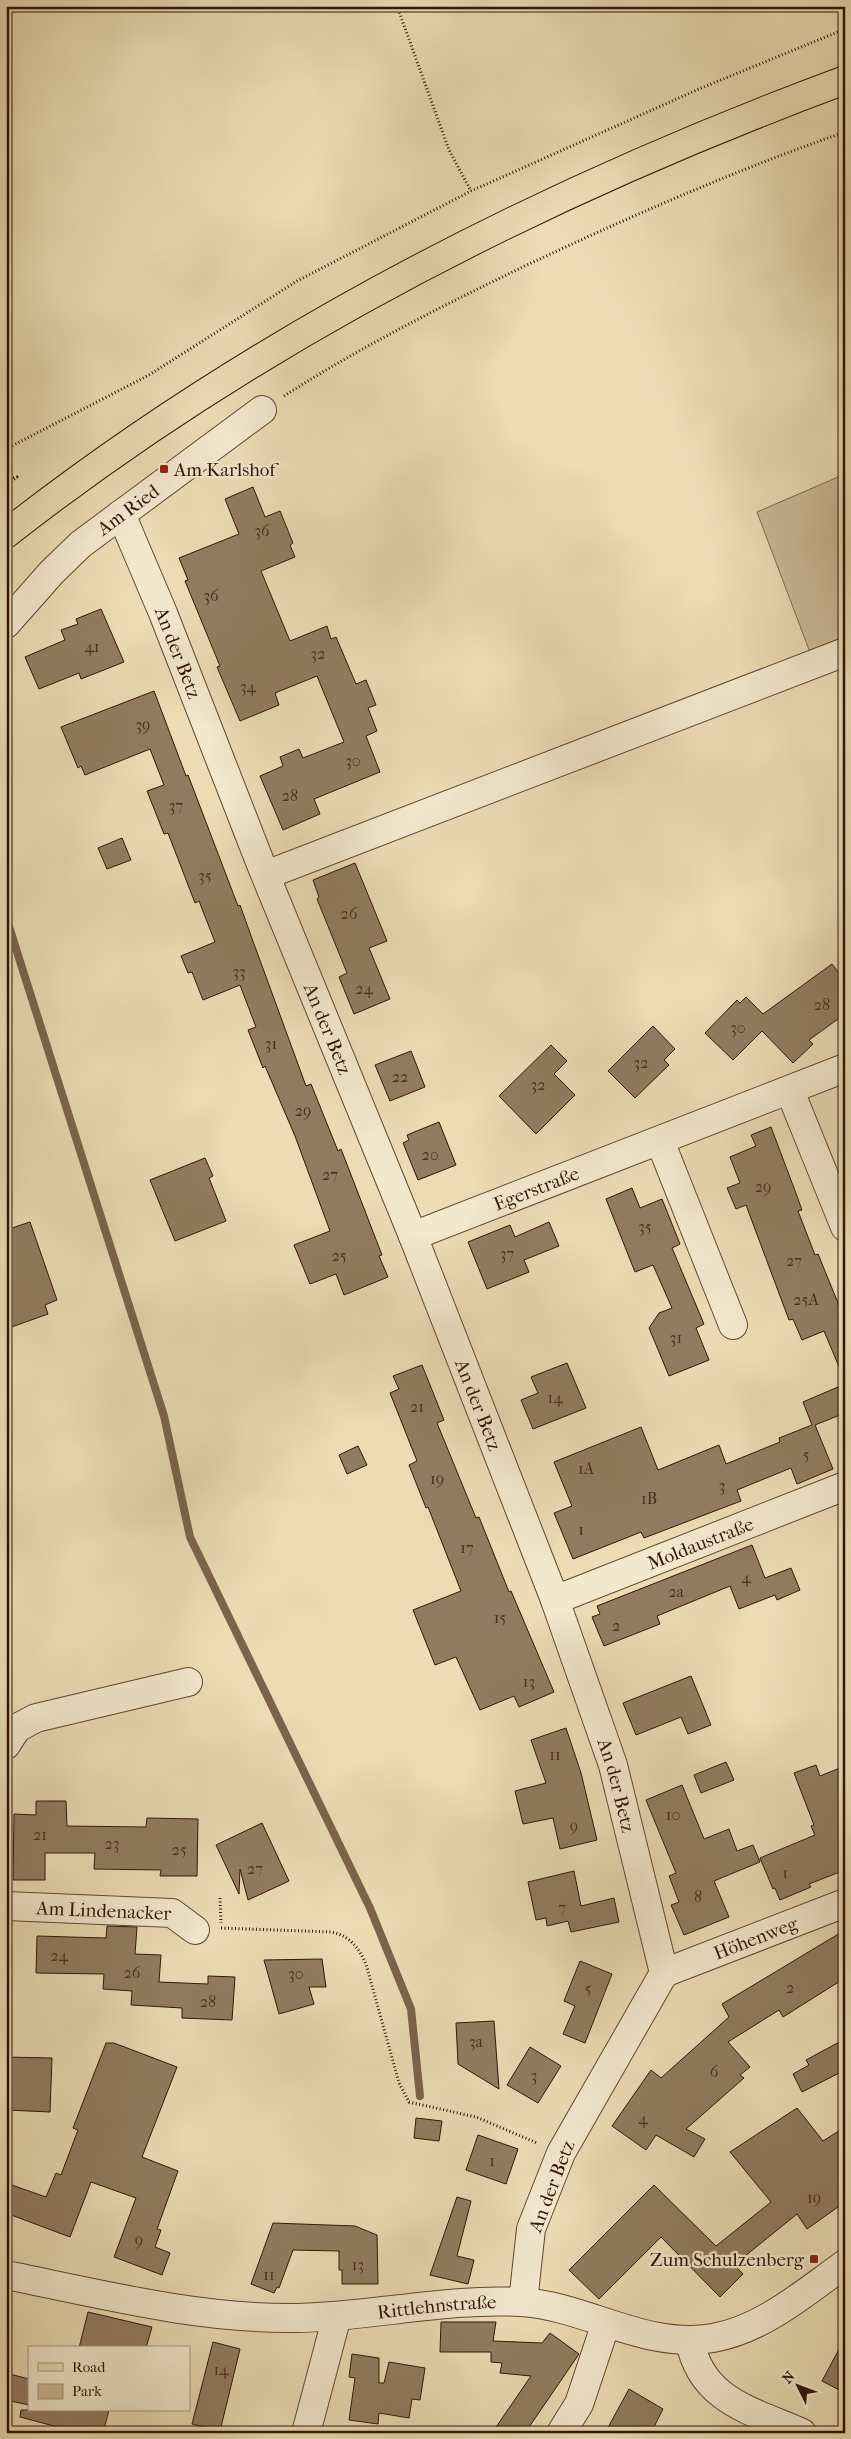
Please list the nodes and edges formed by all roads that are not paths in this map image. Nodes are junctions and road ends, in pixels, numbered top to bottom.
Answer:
1 (845, 80) edge
2 (262, 410) road end
3 (121, 514) junction
4 (6, 534) edge
5 (6, 624) edge
6 (845, 652) edge
7 (266, 875) junction
8 (845, 1068) edge
9 (790, 1091) junction
10 (660, 1141) junction
11 (845, 1228) edge
12 (413, 1236) junction
13 (733, 1325) dead end
14 (845, 1486) edge
15 (555, 1600) junction
16 (188, 1682) dead end
17 (6, 1745) edge
18 (845, 1903) edge
19 (6, 1906) edge
20 (194, 1930) dead end
21 (664, 1973) junction
22 (845, 2264) edge
23 (6, 2275) edge
24 (523, 2302) junction
25 (337, 2316) junction
26 (606, 2323) junction
27 (690, 2341) junction
28 (306, 2433) edge
29 (561, 2433) edge
30 (802, 2433) edge

1 - 4 main road
2 - 3 street, Am Ried
3 - 5 street, Am Ried
3 - 7 street, An der Betz
6 - 7 street
7 - 12 street, An der Betz
8 - 9 street, Egerstraße
9 - 10 street, Egerstraße
9 - 11 street
10 - 12 street, Egerstraße
10 - 13 street
12 - 15 street, An der Betz
14 - 15 street, Moldaustraße
15 - 21 street, An der Betz
16 - 17 street
18 - 21 street, Höhenweg
19 - 20 street, Am Lindenacker
21 - 24 street, An der Betz
22 - 27 street, Rittlehnstraße
23 - 25 street, Rittlehnstraße
24 - 25 street, Rittlehnstraße
24 - 26 street, Rittlehnstraße
25 - 28 street
26 - 27 street, Rittlehnstraße
26 - 29 street
27 - 30 street

